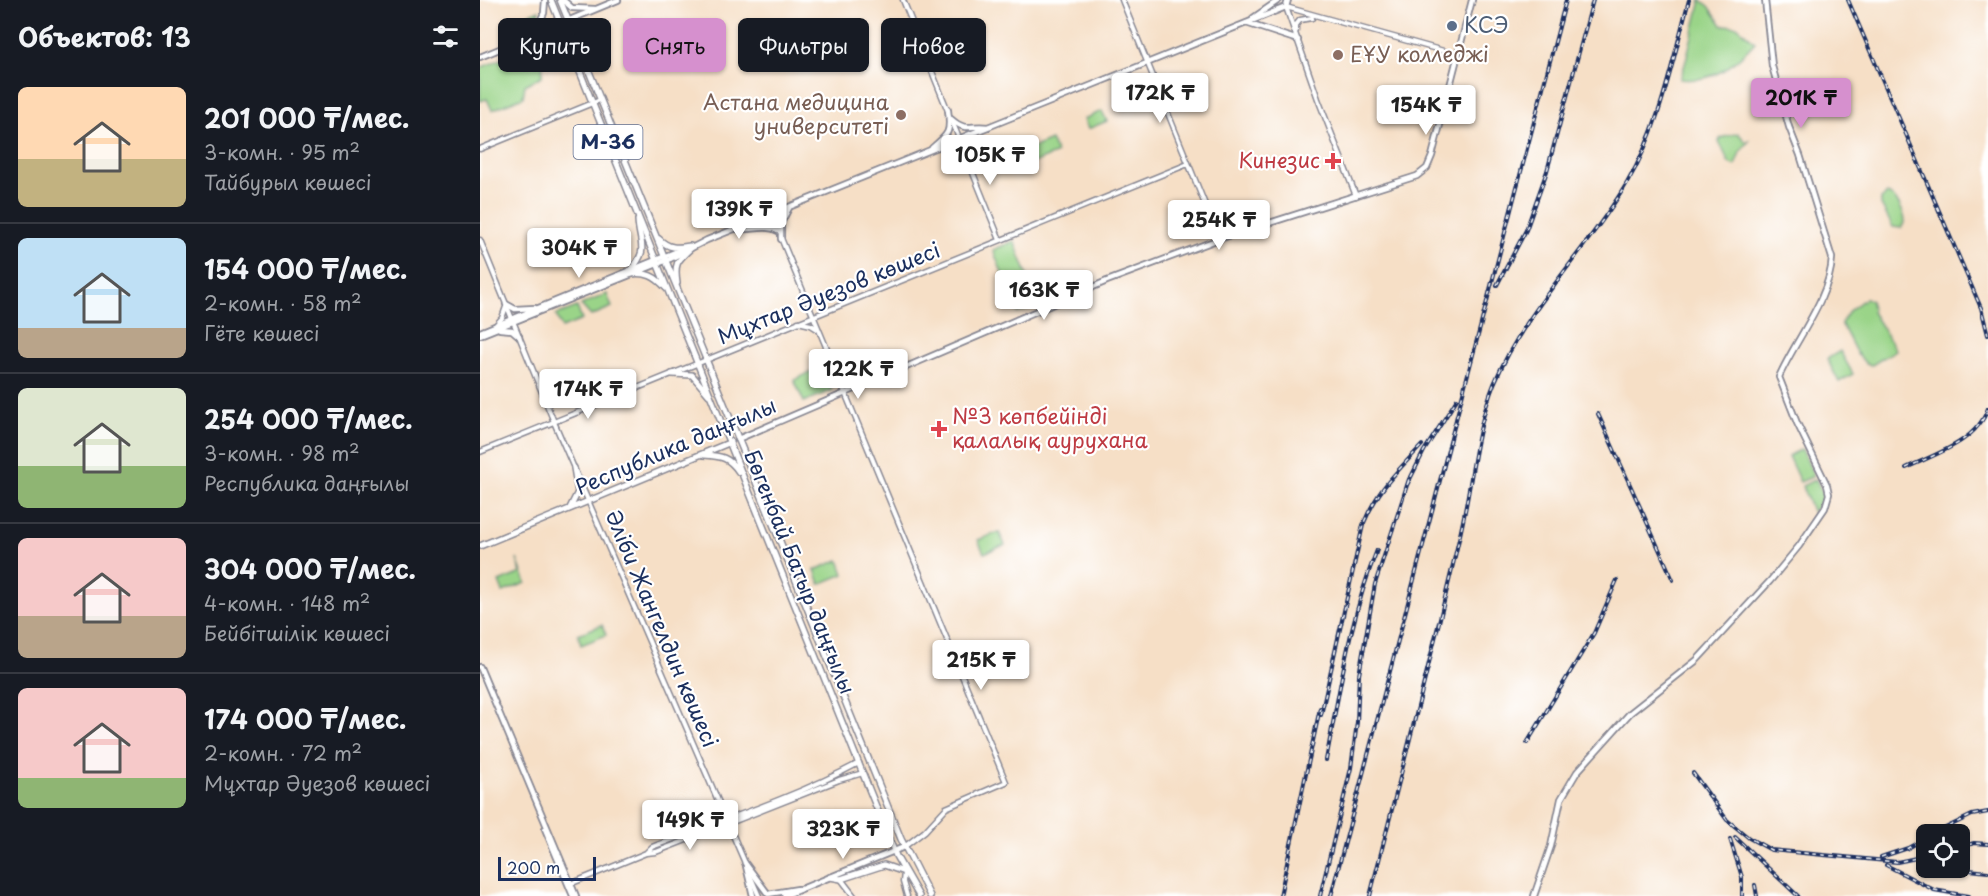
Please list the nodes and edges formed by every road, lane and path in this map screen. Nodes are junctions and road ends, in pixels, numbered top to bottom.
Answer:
1 (545, 0) edge
2 (551, 0) edge
3 (561, 0) edge
4 (618, 0) edge
5 (903, 0) edge
6 (1122, 0) edge
7 (1280, 0) edge
8 (1288, 0) edge
9 (1472, 0) edge
10 (1765, 0) edge
11 (1286, 7) junction
12 (598, 9) junction
13 (542, 18) edge
14 (558, 18) edge
15 (567, 18) edge
16 (576, 18) edge
17 (1324, 19) junction
18 (1246, 23) junction
19 (1298, 40) junction
20 (498, 49) edge
21 (1458, 55) junction
22 (480, 57) edge
23 (1149, 63) junction
24 (580, 72) edge
25 (589, 72) edge
26 (600, 100) junction
27 (592, 103) junction
28 (948, 110) junction
29 (951, 119) junction
30 (991, 127) junction
31 (959, 139) junction
32 (480, 149) edge
33 (928, 152) junction
34 (1188, 164) junction
35 (1356, 196) junction
36 (789, 207) junction
37 (1209, 213) junction
38 (771, 215) junction
39 (638, 216) junction
40 (1259, 226) junction
41 (737, 229) junction
42 (778, 231) junction
43 (655, 234) junction
44 (781, 239) junction
45 (1219, 239) junction
46 (480, 240) edge
47 (1000, 240) junction
48 (691, 247) junction
49 (665, 258) junction
50 (657, 262) junction
51 (631, 272) junction
52 (677, 290) junction
53 (669, 291) junction
54 (506, 305) junction
55 (538, 308) junction
56 (813, 316) junction
57 (512, 321) junction
58 (798, 322) junction
59 (495, 326) junction
60 (819, 330) junction
61 (489, 332) junction
62 (480, 334) edge
63 (519, 336) junction
64 (706, 361) junction
65 (698, 364) junction
66 (672, 374) junction
67 (845, 394) junction
68 (712, 399) junction
69 (554, 422) junction
70 (738, 439) junction
71 (729, 441) junction
72 (480, 452) edge
73 (702, 455) junction
74 (574, 468) junction
75 (745, 481) junction
76 (589, 501) junction
77 (569, 510) junction
78 (480, 546) edge
79 (480, 667) edge
80 (480, 675) edge
81 (859, 763) junction
82 (863, 773) junction
83 (837, 775) junction
84 (839, 780) junction
85 (727, 819) junction
86 (729, 824) junction
87 (904, 847) junction
88 (894, 850) junction
89 (646, 853) junction
90 (745, 864) junction
91 (904, 872) junction
92 (830, 877) junction
93 (841, 879) junction
94 (570, 885) junction
95 (801, 889) junction
96 (574, 896) edge
97 (753, 896) edge
98 (759, 896) edge
99 (784, 896) edge
100 (854, 896) edge
101 (907, 896) edge
102 (919, 896) edge
103 (930, 896) edge
104 (1534, 896) edge

1 - 13 main road
2 - 14 main road, Бөгенбай Батыр даңғылы / M-36
3 - 12 main road
3 - 15 main road, Бөгенбай Батыр даңғылы / M-36
4 - 12 main road
5 - 28 street
6 - 23 street
7 - 18 main road
8 - 11 main road
9 - 21 main road
10 - 104 main road
11 - 17 street
11 - 18 main road
11 - 19 street
12 - 16 main road
17 - 19 street
17 - 21 street
18 - 19 main road
18 - 23 main road
19 - 35 street
20 - 22 main road
21 - 35 main road, Республика даңғылы
23 - 30 main road
23 - 34 street
24 - 27 main road, Бөгенбай Батыр даңғылы / M-36
25 - 26 main road, Бөгенбай Батыр даңғылы / M-36
26 - 27 street
26 - 43 main road, Бөгенбай Батыр даңғылы / M-36
27 - 32 street
27 - 39 main road, Бөгенбай Батыр даңғылы / M-36
28 - 29 street
28 - 33 main road
29 - 30 main road
29 - 31 street
30 - 31 main road
31 - 33 main road
31 - 47 street
33 - 36 main road
34 - 37 street
34 - 47 street, Мұхтар Әуезов көшесі
35 - 40 main road, Республика даңғылы
36 - 38 main road
36 - 44 main road
37 - 40 main road
37 - 45 street
38 - 41 main road
38 - 42 street
39 - 50 main road, Бөгенбай Батыр даңғылы / M-36
39 - 51 main road
40 - 45 main road, Республика даңғылы
41 - 42 main road
41 - 48 main road
42 - 44 street
43 - 48 main road
43 - 49 main road, Бөгенбай Батыр даңғылы / M-36
44 - 56 street
45 - 67 main road, Республика даңғылы
46 - 54 street, Әліби Жангелдин көшесі
47 - 56 street, Мұхтар Әуезов көшесі
48 - 49 main road
48 - 52 main road
49 - 50 main road
49 - 52 main road, Бөгенбай Батыр даңғылы / M-36
50 - 51 main road
50 - 53 main road, Бөгенбай Батыр даңғылы / M-36
51 - 53 main road
51 - 55 main road
51 - 57 main road
52 - 64 main road, Бөгенбай Батыр даңғылы / M-36
53 - 65 main road, Бөгенбай Батыр даңғылы / M-36
54 - 55 main road
54 - 57 street, Әліби Жангелдин көшесі
54 - 59 street
55 - 57 main road
56 - 58 street, Мұхтар Әуезов көшесі
56 - 60 street
57 - 59 main road
57 - 61 main road
57 - 63 street, Әліби Жангелдин көшесі
58 - 60 street
58 - 64 street, Мұхтар Әуезов көшесі
59 - 62 main road
60 - 67 street
61 - 62 main road
61 - 63 main road
63 - 69 street, Әліби Жангелдин көшесі
64 - 65 street, Мұхтар Әуезов көшесі
64 - 70 main road, Бөгенбай Батыр даңғылы / M-36
65 - 66 street, Мұхтар Әуезов көшесі
65 - 68 main road, Бөгенбай Батыр даңғылы / M-36
66 - 68 main road
66 - 69 street, Мұхтар Әуезов көшесі
67 - 70 main road, Республика даңғылы
67 - 87 street
68 - 71 main road, Бөгенбай Батыр даңғылы / M-36
69 - 72 street, Мұхтар Әуезов көшесі
69 - 74 street, Әліби Жангелдин көшесі
70 - 71 main road, Республика даңғылы
70 - 87 main road, Бөгенбай Батыр даңғылы
71 - 73 main road, Республика даңғылы
71 - 75 main road, Бөгенбай Батыр даңғылы
73 - 75 main road
73 - 76 main road, Республика даңғылы
74 - 76 street, Әліби Жангелдин көшесі
74 - 77 main road
75 - 81 main road, Бөгенбай Батыр даңғылы
76 - 77 main road, Республика даңғылы
76 - 85 street, Әліби Жангелдин көшесі
77 - 78 main road, Республика даңғылы
79 - 94 main road
80 - 94 main road
81 - 82 main road, Бөгенбай Батыр даңғылы
81 - 83 street
82 - 84 street
82 - 88 main road, Бөгенбай Батыр даңғылы
83 - 84 street
83 - 85 street
84 - 86 street
85 - 86 street, Әліби Жангелдин көшесі
85 - 89 street
86 - 89 street
86 - 90 street, Әліби Жангелдин көшесі
87 - 88 main road
87 - 103 main road, Бөгенбай Батыр даңғылы
88 - 91 main road, Бөгенбай Батыр даңғылы
88 - 92 main road
89 - 94 street
90 - 95 main road
90 - 97 main road
90 - 98 street, Әліби Жангелдин көшесі
91 - 93 main road
91 - 101 street
91 - 102 main road, Бөгенбай Батыр даңғылы
92 - 93 main road
92 - 95 main road
93 - 100 street
94 - 96 main road
95 - 99 main road

